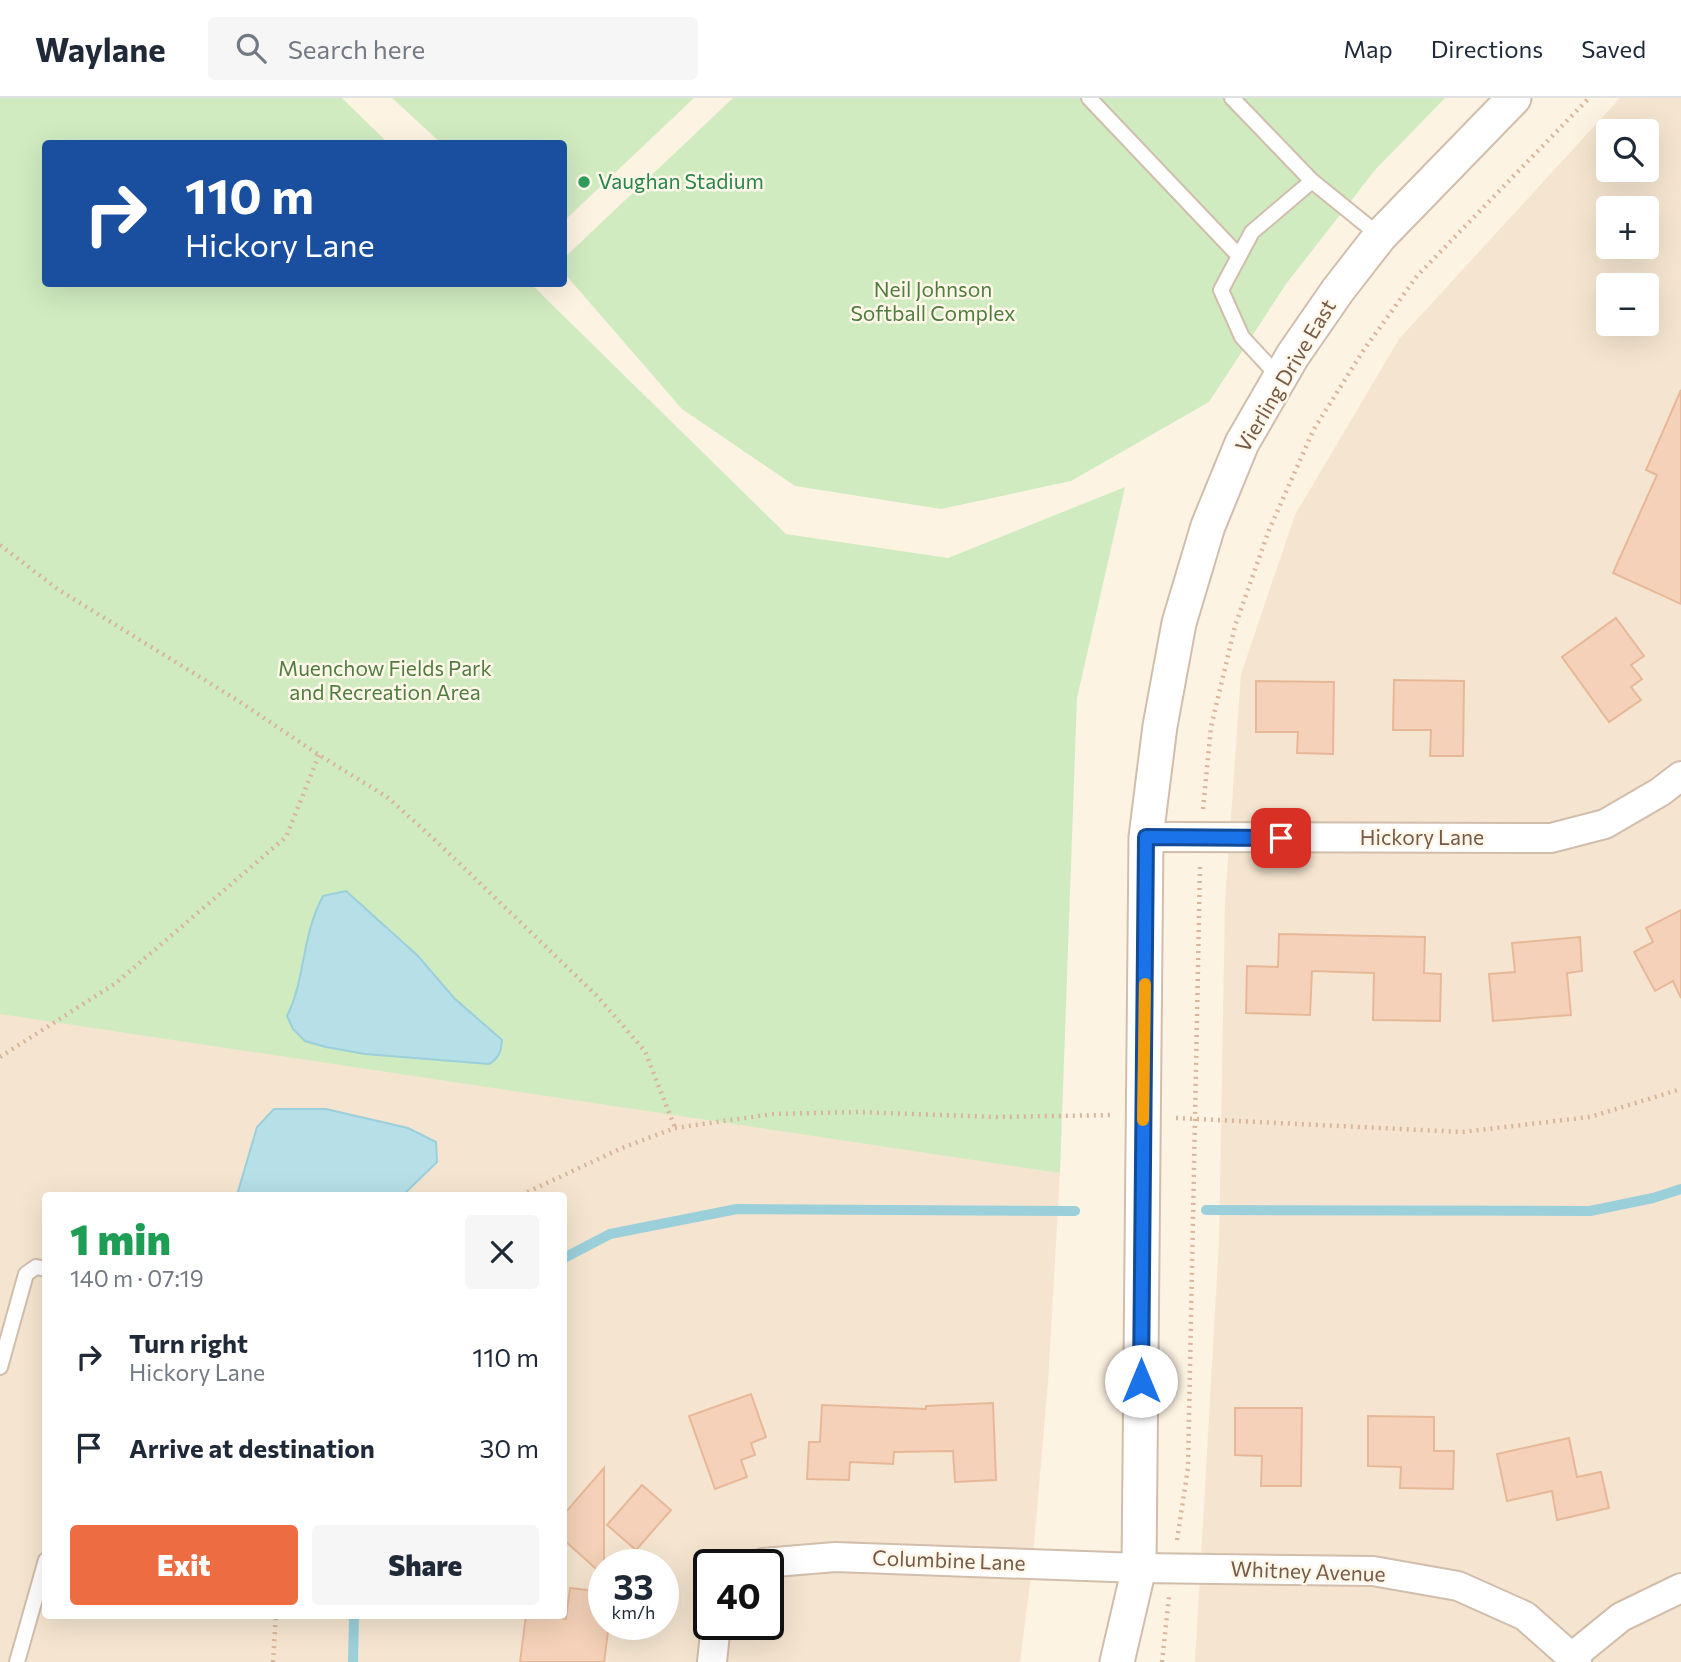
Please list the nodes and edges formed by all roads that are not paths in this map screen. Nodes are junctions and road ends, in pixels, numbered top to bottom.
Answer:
1 (1089, 98) edge
2 (1232, 98) edge
3 (1514, 98) edge
4 (1312, 181) junction
5 (1380, 236) junction
6 (1239, 256) junction
7 (1280, 378) junction
8 (1681, 776) edge
9 (1146, 837) junction
10 (42, 1268) edge
11 (0, 1367) edge
12 (784, 1562) edge
13 (1139, 1568) junction
14 (42, 1574) edge
15 (1681, 1588) edge
16 (714, 1640) edge
17 (1575, 1659) edge
18 (17, 1662) edge
19 (712, 1662) edge
20 (1117, 1662) edge

1 - 6 lane
2 - 4 lane
3 - 5 street, Vierling Drive East
4 - 5 lane
4 - 6 lane
5 - 7 street, Vierling Drive East
6 - 7 lane
7 - 9 street, Vierling Drive East
8 - 9 street, Hickory Lane
9 - 13 street, Vierling Drive East
10 - 11 lane
12 - 13 street, Columbine Lane
13 - 17 street, Whitney Avenue
13 - 20 street, Vierling Drive East
14 - 18 lane
15 - 17 street
16 - 19 street

